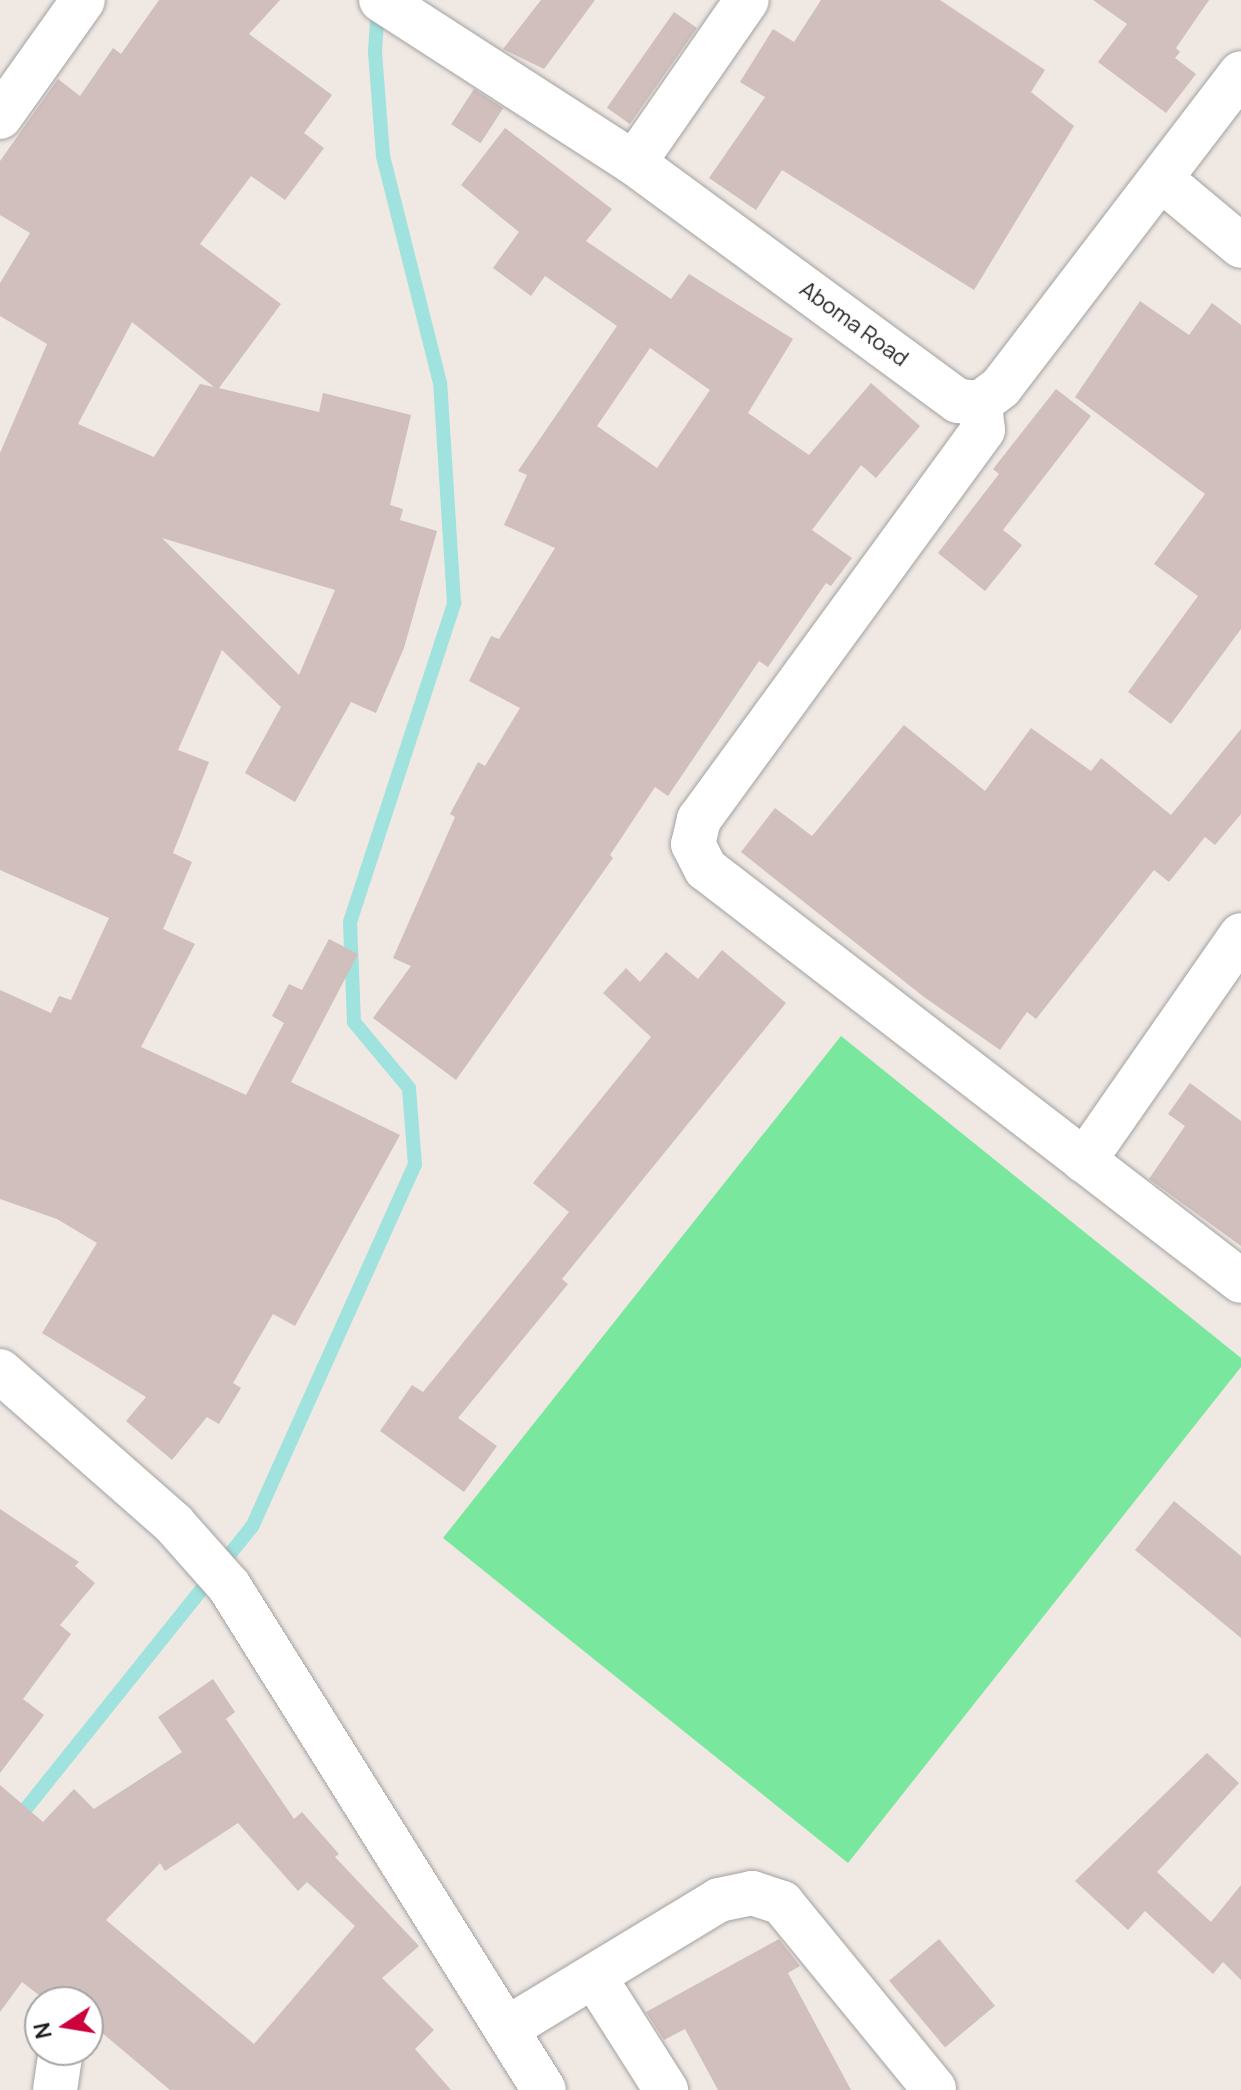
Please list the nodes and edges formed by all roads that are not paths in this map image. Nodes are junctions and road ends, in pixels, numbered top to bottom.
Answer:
1 (83, 0) edge
2 (747, 0) edge
3 (396, 9) edge
4 (1241, 73) edge
5 (0, 117) edge
6 (634, 163) junction
7 (1161, 179) junction
8 (1241, 246) edge
9 (980, 403) junction
10 (1241, 935) edge
11 (1084, 1161) junction
12 (1241, 1281) edge
13 (0, 1371) edge
14 (595, 1978) junction
15 (506, 2029) junction
16 (59, 2066) edge
17 (934, 2089) edge
18 (55, 2090) edge
19 (544, 2090) edge
20 (666, 2090) edge

1 - 5 street
2 - 6 street
3 - 6 street, Aboma Road
4 - 7 street
6 - 9 street, Aboma Road
7 - 8 street
7 - 9 street
9 - 11 street
10 - 11 street
11 - 12 street
13 - 15 street
14 - 15 street
14 - 17 street
14 - 20 street
15 - 19 street
16 - 18 street

